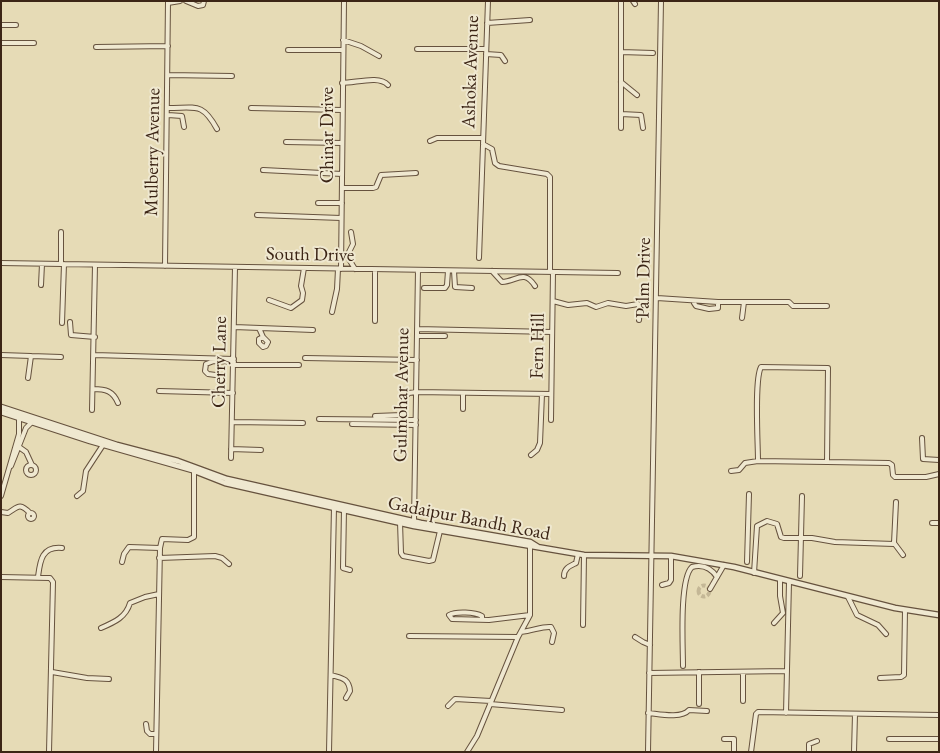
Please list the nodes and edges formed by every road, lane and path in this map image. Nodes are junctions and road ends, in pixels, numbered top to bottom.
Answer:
1 (180, 1) edge
2 (186, 1) edge
3 (204, 1) edge
4 (344, 1) edge
5 (488, 1) edge
6 (621, 1) edge
7 (661, 1) edge
8 (168, 2) edge
9 (530, 20) dead end
10 (487, 23) junction
11 (1, 25) edge
12 (16, 25) dead end
13 (343, 40) junction
14 (1, 43) edge
15 (34, 43) dead end
16 (168, 46) junction
17 (96, 47) dead end
18 (417, 49) dead end
19 (288, 50) dead end
20 (343, 50) junction
21 (486, 51) junction
22 (621, 52) junction
23 (653, 53) dead end
24 (379, 56) dead end
25 (505, 62) dead end
26 (168, 76) junction
27 (232, 76) dead end
28 (621, 82) junction
29 (342, 83) junction
30 (388, 85) dead end
31 (637, 95) dead end
32 (168, 108) junction
33 (251, 108) dead end
34 (342, 110) junction
35 (621, 114) junction
36 (168, 115) junction
37 (184, 127) dead end
38 (621, 128) dead end
39 (643, 128) dead end
40 (217, 129) dead end
41 (483, 138) junction
42 (430, 141) dead end
43 (286, 142) dead end
44 (342, 143) junction
45 (483, 144) junction
46 (263, 170) dead end
47 (342, 174) junction
48 (416, 174) dead end
49 (342, 188) junction
50 (318, 204) dead end
51 (342, 204) junction
52 (257, 215) dead end
53 (342, 218) junction
54 (61, 232) dead end
55 (351, 232) dead end
56 (480, 258) dead end
57 (1, 263) edge
58 (42, 264) junction
59 (62, 264) junction
60 (95, 265) junction
61 (165, 266) junction
62 (235, 267) junction
63 (304, 268) junction
64 (339, 269) junction
65 (355, 269) junction
66 (375, 270) junction
67 (418, 270) junction
68 (448, 271) junction
69 (454, 271) junction
70 (492, 271) junction
71 (552, 272) junction
72 (618, 273) dead end
73 (41, 285) dead end
74 (535, 286) dead end
75 (424, 288) dead end
76 (472, 288) dead end
77 (657, 298) junction
78 (269, 300) dead end
79 (553, 301) junction
80 (718, 302) junction
81 (744, 302) junction
82 (694, 303) dead end
83 (827, 306) dead end
84 (332, 312) dead end
85 (742, 318) dead end
86 (375, 320) dead end
87 (640, 320) dead end
88 (70, 322) dead end
89 (62, 323) dead end
90 (234, 327) junction
91 (259, 328) junction
92 (417, 329) junction
93 (313, 330) dead end
94 (552, 332) junction
95 (417, 336) junction
96 (445, 336) dead end
97 (94, 337) junction
98 (263, 337) dead end
99 (94, 354) junction
100 (1, 355) edge
101 (31, 356) junction
102 (61, 357) dead end
103 (305, 358) dead end
104 (417, 360) junction
105 (234, 362) junction
106 (298, 365) dead end
107 (223, 376) dead end
108 (28, 378) dead end
109 (93, 389) junction
110 (159, 391) dead end
111 (416, 392) junction
112 (233, 393) junction
113 (463, 393) junction
114 (542, 394) junction
115 (550, 394) junction
116 (118, 403) dead end
117 (1, 407) edge
118 (463, 409) dead end
119 (92, 410) dead end
120 (1, 412) edge
121 (18, 416) junction
122 (375, 416) dead end
123 (319, 419) dead end
124 (551, 420) dead end
125 (32, 422) junction
126 (232, 422) junction
127 (303, 423) dead end
128 (416, 423) junction
129 (352, 424) dead end
130 (922, 438) dead end
131 (103, 445) junction
132 (19, 447) junction
133 (231, 449) junction
134 (261, 450) dead end
135 (530, 455) dead end
136 (231, 458) dead end
137 (939, 460) edge
138 (758, 461) junction
139 (827, 462) junction
140 (32, 465) dead end
141 (9, 470) junction
142 (193, 470) junction
143 (731, 471) dead end
144 (939, 474) edge
145 (749, 494) dead end
146 (1, 496) edge
147 (77, 496) dead end
148 (802, 496) dead end
149 (896, 502) dead end
150 (334, 507) junction
151 (344, 510) junction
152 (1, 512) edge
153 (30, 513) dead end
154 (414, 521) junction
155 (400, 522) junction
156 (932, 523) dead end
157 (939, 523) edge
158 (748, 526) junction
159 (757, 526) junction
160 (440, 531) junction
161 (801, 538) junction
162 (894, 544) junction
163 (530, 547) junction
164 (538, 547) junction
165 (62, 548) dead end
166 (160, 548) junction
167 (581, 554) junction
168 (651, 555) junction
169 (902, 555) dead end
170 (670, 556) junction
171 (159, 558) junction
172 (122, 562) dead end
173 (747, 562) dead end
174 (228, 564) dead end
175 (724, 565) junction
176 (350, 570) dead end
177 (754, 573) junction
178 (564, 576) dead end
179 (800, 576) dead end
180 (1, 577) edge
181 (38, 577) junction
182 (717, 577) junction
183 (780, 580) junction
184 (789, 582) junction
185 (662, 585) dead end
186 (710, 589) tunnel mouth
187 (159, 594) junction
188 (848, 597) junction
189 (905, 610) junction
190 (530, 615) junction
191 (939, 615) edge
192 (482, 620) junction
193 (774, 623) dead end
194 (583, 625) dead end
195 (102, 628) dead end
196 (522, 632) junction
197 (886, 634) dead end
198 (409, 636) dead end
199 (518, 637) junction
200 (635, 637) dead end
201 (552, 642) dead end
202 (650, 645) junction
203 (683, 666) dead end
204 (787, 671) junction
205 (52, 672) junction
206 (699, 672) junction
207 (743, 672) junction
208 (649, 673) junction
209 (331, 675) junction
210 (880, 678) dead end
211 (108, 679) dead end
212 (346, 698) dead end
213 (743, 701) dead end
214 (490, 702) junction
215 (699, 704) dead end
216 (448, 706) dead end
217 (562, 710) dead end
218 (707, 711) dead end
219 (648, 713) junction
220 (786, 713) junction
221 (855, 714) junction
222 (939, 715) edge
223 (146, 724) dead end
224 (156, 734) junction
225 (724, 739) dead end
226 (889, 739) dead end
227 (939, 739) edge
228 (817, 741) dead end
229 (466, 751) edge
230 (49, 752) edge
231 (156, 752) edge
232 (329, 752) edge
233 (648, 752) edge
234 (734, 752) edge
235 (751, 752) edge
236 (809, 752) edge
237 (854, 752) edge

1 - 8 street
2 - 3 street
4 - 13 street, Chinar Drive
5 - 10 street, Ashoka Avenue
6 - 22 street
7 - 77 street, Palm Drive
8 - 16 street, Mulberry Avenue
9 - 10 street
10 - 21 street, Ashoka Avenue
11 - 12 street
13 - 20 street, Chinar Drive
13 - 24 street
14 - 15 street
16 - 17 street
16 - 26 street, Mulberry Avenue
18 - 21 street
19 - 20 street
20 - 29 street, Chinar Drive
21 - 25 street
21 - 41 street, Ashoka Avenue
22 - 23 street
22 - 28 street
26 - 27 street
26 - 32 street, Mulberry Avenue
28 - 31 street
28 - 35 street
29 - 30 street
29 - 34 street, Chinar Drive
32 - 36 street, Mulberry Avenue
32 - 40 street
33 - 34 street
34 - 44 street, Chinar Drive
35 - 38 street
35 - 39 street
36 - 37 street
36 - 61 street, Mulberry Avenue
41 - 42 street
41 - 45 street, Ashoka Avenue
43 - 44 street
44 - 47 street, Chinar Drive
45 - 56 street, Ashoka Avenue
45 - 71 street, Fern Hill
46 - 47 street
47 - 49 street, Chinar Drive
48 - 49 street
49 - 51 street, Chinar Drive
50 - 51 street
51 - 53 street, Chinar Drive
52 - 53 street
53 - 64 street, Chinar Drive
54 - 59 street
55 - 65 street
57 - 58 street, South Drive
58 - 59 street, South Drive
58 - 73 street
59 - 60 street, South Drive
59 - 89 street
60 - 61 street, South Drive
60 - 97 street
61 - 62 street, South Drive
62 - 63 street, South Drive
62 - 90 street, Cherry Lane
63 - 64 street, South Drive
63 - 78 street
64 - 65 street, South Drive
64 - 84 street, Chinar Drive
65 - 66 street, South Drive
66 - 67 street, South Drive
66 - 86 street
67 - 68 street, South Drive
67 - 92 street, Gulmohar Avenue
68 - 69 street, South Drive
68 - 75 street
69 - 70 street, South Drive
69 - 76 street
70 - 71 street, South Drive
70 - 74 street
71 - 72 street, South Drive
71 - 79 street, Fern Hill
77 - 80 street
77 - 168 street, Palm Drive
79 - 87 street
79 - 94 street, Fern Hill
80 - 81 street
80 - 82 street
81 - 83 street
81 - 85 street
88 - 97 street
90 - 91 street
90 - 105 street, Cherry Lane
91 - 93 street
91 - 98 street
92 - 94 street
92 - 95 street, Gulmohar Avenue
94 - 115 street, Fern Hill
95 - 96 street
95 - 104 street, Gulmohar Avenue
97 - 99 street
99 - 105 street
99 - 109 street
100 - 101 street
101 - 102 street
101 - 108 street
103 - 104 street
104 - 111 street, Gulmohar Avenue
105 - 106 street
105 - 107 street
105 - 112 street, Cherry Lane
109 - 116 street
109 - 119 street
110 - 112 street
111 - 113 street
111 - 122 street
111 - 128 street, Gulmohar Avenue
112 - 126 street, Cherry Lane
113 - 114 street
113 - 118 street
114 - 115 street
114 - 135 street
115 - 124 street, Fern Hill
117 - 154 street
120 - 121 street, Gadaipur Bandh Road
121 - 125 street, Gadaipur Bandh Road
121 - 141 street
123 - 128 street
125 - 131 street, Gadaipur Bandh Road
125 - 132 street
126 - 127 street
126 - 133 street, Cherry Lane
128 - 129 street
128 - 154 street, Gulmohar Avenue
130 - 137 street
131 - 142 street, Gadaipur Bandh Road
131 - 147 street
132 - 140 street
132 - 141 street
133 - 134 street
133 - 136 street, Cherry Lane
138 - 139 street
138 - 139 street
138 - 143 street
139 - 144 street
141 - 146 street
142 - 150 street, Gadaipur Bandh Road
142 - 166 street
145 - 158 street
148 - 161 street
149 - 162 street
150 - 151 street, Gadaipur Bandh Road
150 - 209 street
151 - 155 street, Gadaipur Bandh Road
151 - 176 street
152 - 153 street
154 - 164 street
155 - 160 street, Gadaipur Bandh Road
155 - 160 street
156 - 157 street
158 - 159 street
158 - 173 street
159 - 161 street
159 - 177 street
160 - 163 street, Gadaipur Bandh Road
161 - 162 street
161 - 179 street
162 - 169 street
163 - 164 street, Gadaipur Bandh Road
163 - 190 street
164 - 167 street, Gadaipur Bandh Road
165 - 181 street
166 - 171 street
166 - 172 street
167 - 168 street, Gadaipur Bandh Road
167 - 178 street
167 - 194 street
168 - 170 street, Gadaipur Bandh Road
168 - 202 street, Palm Drive
170 - 175 street, Gadaipur Bandh Road
170 - 185 street
171 - 174 street
171 - 187 street
175 - 177 street, Gadaipur Bandh Road
175 - 182 street
177 - 183 street, Gadaipur Bandh Road
180 - 181 street
181 - 205 street
182 - 186 street
182 - 203 street
183 - 184 street, Gadaipur Bandh Road
183 - 193 street
184 - 188 street, Gadaipur Bandh Road
184 - 204 street
187 - 195 street
187 - 224 street
188 - 189 street, Gadaipur Bandh Road
188 - 197 street
189 - 191 street, Gadaipur Bandh Road
189 - 210 street
190 - 192 street
190 - 196 street
192 - 192 street
196 - 199 street
196 - 201 street
198 - 199 street
199 - 214 street
200 - 202 street
202 - 208 street, Palm Drive
204 - 207 street
204 - 220 street
205 - 211 street
205 - 230 street
206 - 207 street
206 - 208 street
206 - 215 street
207 - 213 street
208 - 219 street, Palm Drive
209 - 212 street
209 - 232 street
214 - 216 street
214 - 217 street
214 - 229 street
218 - 219 street
219 - 233 street, Palm Drive
220 - 221 street
220 - 235 street
221 - 222 street
221 - 237 street
223 - 224 street
224 - 231 street
225 - 234 street
226 - 227 street
228 - 236 street

